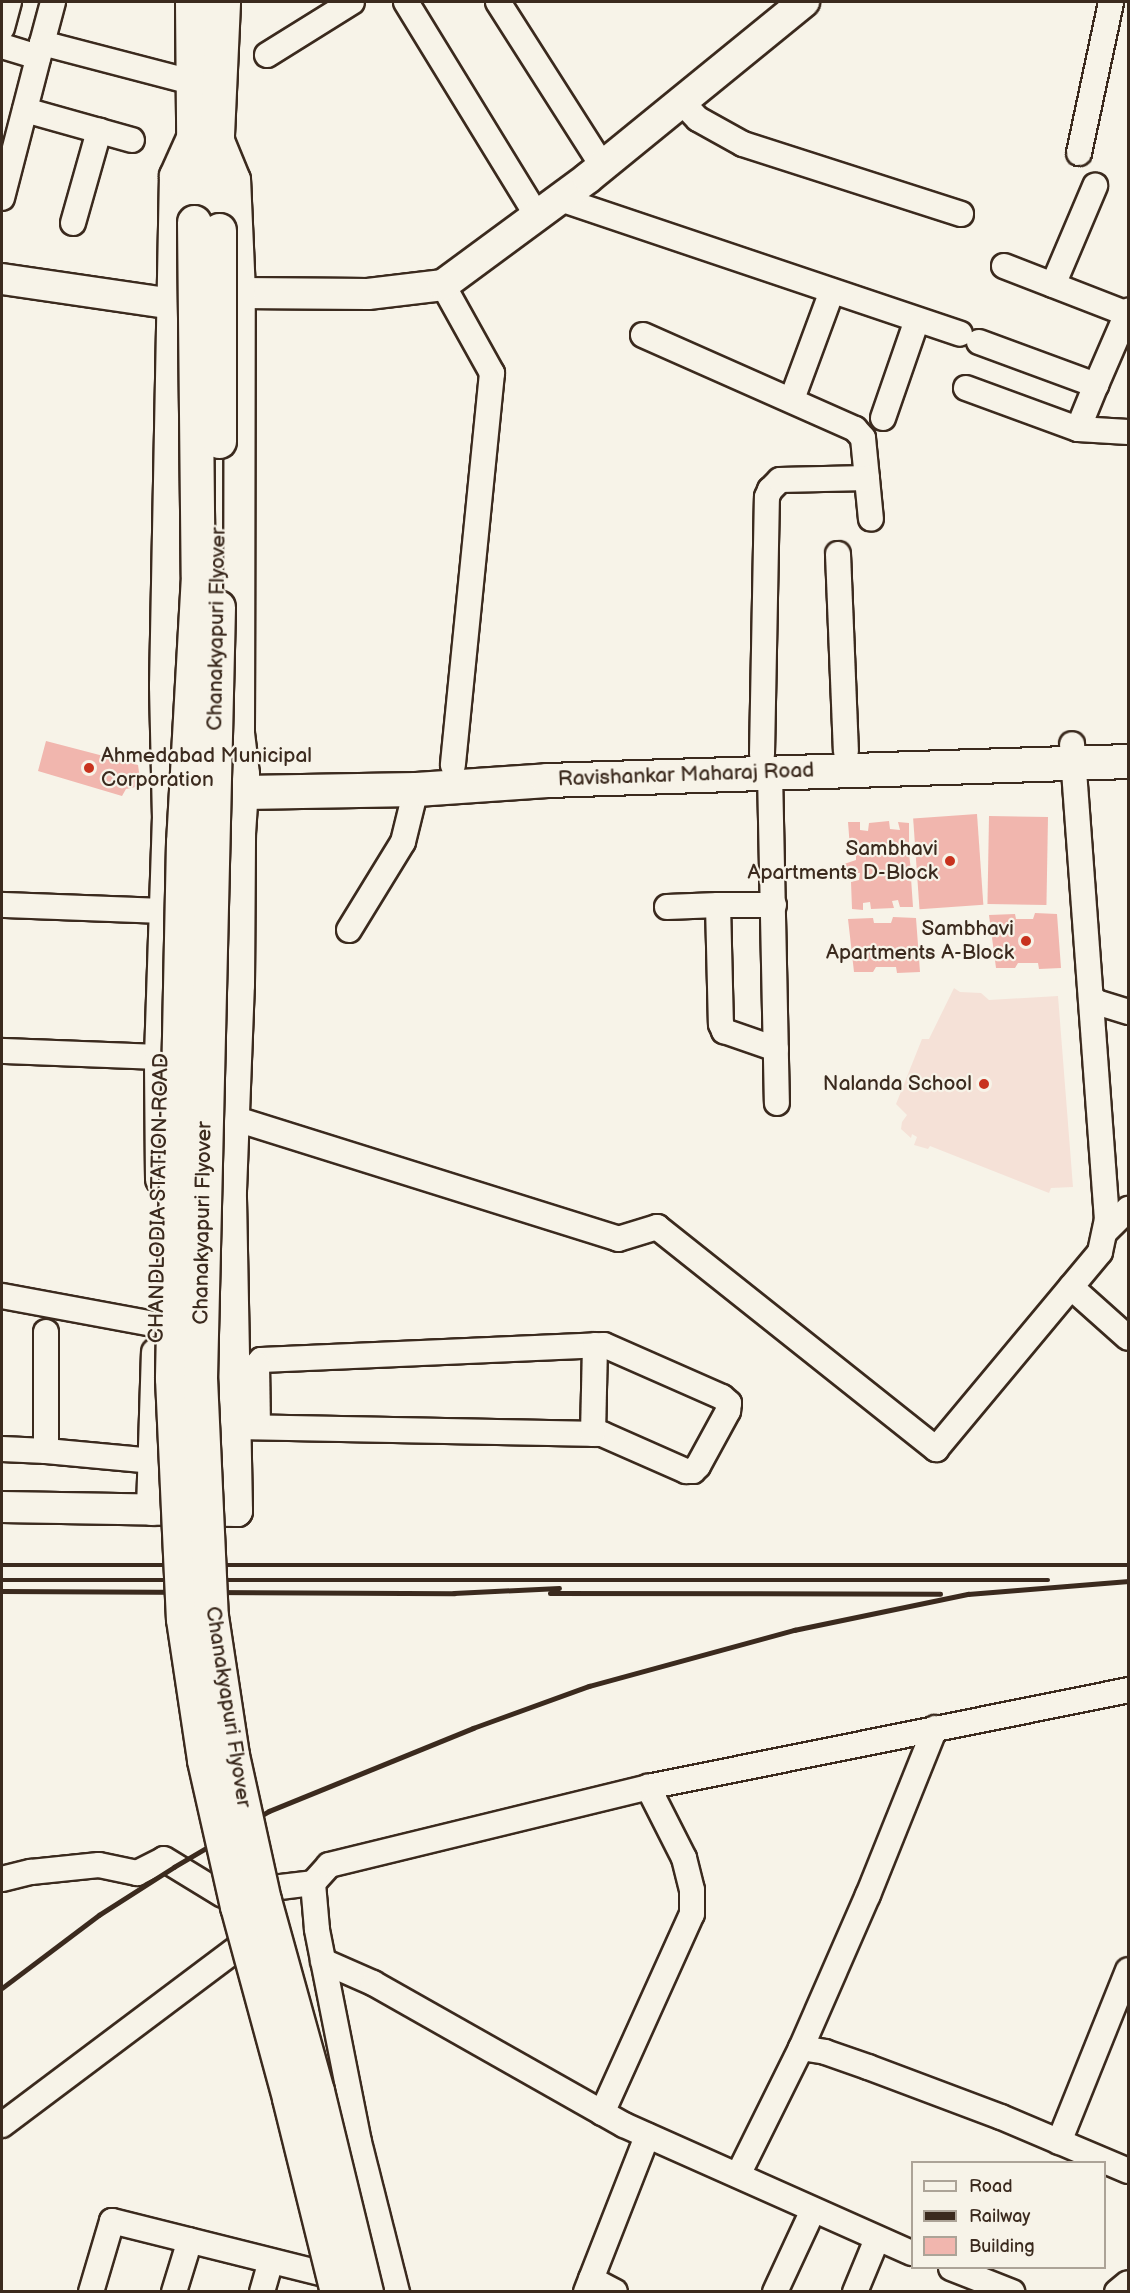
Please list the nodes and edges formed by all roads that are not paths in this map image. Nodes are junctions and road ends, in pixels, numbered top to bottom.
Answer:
1 (9, 2) edge
2 (53, 2) edge
3 (192, 2) edge
4 (223, 2) edge
5 (352, 2) edge
6 (406, 2) edge
7 (498, 2) edge
8 (804, 2) edge
9 (1111, 2) edge
10 (2, 28) edge
11 (2, 46) edge
12 (40, 50) junction
13 (267, 55) dead end
14 (192, 82) junction
15 (682, 102) junction
16 (25, 110) junction
17 (99, 130) junction
18 (205, 136) junction
19 (132, 140) dead end
20 (1078, 153) dead end
21 (603, 167) junction
22 (1095, 186) dead end
23 (2, 198) edge
24 (549, 208) junction
25 (961, 214) dead end
26 (73, 223) dead end
27 (206, 226) junction
28 (1004, 266) dead end
29 (2, 279) edge
30 (443, 285) junction
31 (1053, 285) junction
32 (832, 291) junction
33 (240, 293) junction
34 (173, 304) junction
35 (1128, 312) edge
36 (917, 320) junction
37 (643, 335) dead end
38 (1096, 385) junction
39 (966, 388) dead end
40 (792, 399) junction
41 (883, 418) dead end
42 (1078, 429) junction
43 (1128, 432) edge
44 (867, 478) junction
45 (871, 519) dead end
46 (838, 554) dead end
47 (1128, 742) edge
48 (165, 747) junction
49 (846, 751) junction
50 (1073, 753) junction
51 (1128, 761) edge
52 (766, 763) junction
53 (453, 765) junction
54 (244, 783) junction
55 (416, 789) junction
56 (168, 819) junction
57 (2, 905) edge
58 (718, 905) junction
59 (774, 905) junction
60 (667, 907) dead end
61 (165, 911) junction
62 (349, 930) dead end
63 (1091, 996) junction
64 (1128, 1012) edge
65 (776, 1049) junction
66 (2, 1051) edge
67 (160, 1058) junction
68 (777, 1103) dead end
69 (233, 1118) junction
70 (1128, 1209) edge
71 (1105, 1232) junction
72 (1071, 1287) junction
73 (2, 1296) edge
74 (158, 1325) junction
75 (46, 1332) dead end
76 (1128, 1338) edge
77 (595, 1345) junction
78 (247, 1427) junction
79 (592, 1434) junction
80 (2, 1449) edge
81 (46, 1451) junction
82 (154, 1461) junction
83 (2, 1507) edge
84 (152, 1510) junction
85 (1128, 1690) edge
86 (935, 1728) junction
87 (648, 1786) junction
88 (2, 1880) edge
89 (313, 1883) junction
90 (223, 1895) junction
91 (238, 1948) junction
92 (323, 1961) junction
93 (1128, 1970) edge
94 (801, 2049) junction
95 (602, 2113) junction
96 (2, 2125) edge
97 (648, 2136) junction
98 (1059, 2142) junction
99 (1104, 2161) edge
100 (1106, 2162) edge
101 (1128, 2171) edge
102 (738, 2175) junction
103 (813, 2210) junction
104 (877, 2239) junction
105 (190, 2240) junction
106 (911, 2253) edge
107 (271, 2261) junction
108 (954, 2269) edge
109 (1128, 2283) edge
110 (327, 2285) edge
111 (588, 2285) edge
112 (91, 2292) edge
113 (174, 2292) edge
114 (262, 2292) edge
115 (366, 2292) edge
116 (397, 2292) edge
117 (615, 2292) edge
118 (775, 2292) edge
119 (855, 2292) edge
120 (1012, 2292) edge
121 (1117, 2292) edge

1 - 10 street
2 - 12 street
3 - 14 main road
4 - 18 main road
5 - 13 street
6 - 24 street
7 - 21 street
8 - 15 street
9 - 20 street
11 - 12 street
12 - 14 street
12 - 16 street
14 - 18 main road
15 - 21 street
15 - 25 street
16 - 17 street
16 - 23 street
17 - 19 street
17 - 26 street
18 - 27 main road, Chanakyapuri Flyover
18 - 33 street
18 - 34 street, CHANDLODIA STATION ROAD
21 - 24 street
22 - 31 street
24 - 30 street
24 - 32 street
27 - 110 main road, Chanakyapuri Flyover, bridge
27 - 115 main road, Chanakyapuri Flyover, bridge
28 - 31 street
29 - 34 street
30 - 33 street
30 - 53 street
31 - 35 street
32 - 36 street
32 - 40 street
33 - 54 street
34 - 48 street, CHANDLODIA STATION ROAD
35 - 38 street
36 - 38 street
36 - 41 street
37 - 40 street
38 - 42 street
39 - 42 street
40 - 44 street
42 - 43 street
44 - 45 street
44 - 52 street
46 - 49 street
47 - 50 main road, Ravishankar Maharaj Road
48 - 54 street
48 - 56 street, CHANDLODIA STATION ROAD
49 - 50 main road, Ravishankar Maharaj Road
49 - 52 main road, Ravishankar Maharaj Road
50 - 51 main road, Ravishankar Maharaj Road
50 - 52 main road, Ravishankar Maharaj Road
50 - 63 street
52 - 53 main road, Ravishankar Maharaj Road
52 - 55 main road, Ravishankar Maharaj Road
52 - 59 street
53 - 54 main road, Ravishankar Maharaj Road
54 - 55 main road, Ravishankar Maharaj Road
54 - 56 street
54 - 69 street
55 - 62 street
56 - 61 street, CHANDLODIA STATION ROAD
57 - 61 street
58 - 59 street
58 - 60 street
58 - 65 street
59 - 65 street
61 - 67 street, CHANDLODIA STATION ROAD
63 - 64 street
63 - 71 street
65 - 68 street
66 - 67 street
67 - 74 street, CHANDLODIA STATION ROAD
69 - 72 street
69 - 78 street
70 - 71 street
71 - 72 street
72 - 76 street
73 - 74 street
74 - 82 street, CHANDLODIA STATION ROAD
75 - 81 street
77 - 78 street
77 - 79 street
77 - 79 street
78 - 79 street
78 - 84 street
80 - 81 street
81 - 82 street
82 - 84 street, CHANDLODIA STATION ROAD
83 - 84 street
85 - 86 street
86 - 87 street
86 - 94 street
87 - 89 street
87 - 95 street
88 - 90 street
89 - 90 street
89 - 92 street
90 - 91 street
91 - 96 street
91 - 110 street
92 - 95 street
92 - 116 street
93 - 98 street
94 - 98 street
94 - 102 street
95 - 97 street
97 - 102 street
97 - 111 street
98 - 99 street
100 - 101 street
102 - 103 street
103 - 104 street
103 - 118 street
104 - 106 street
104 - 119 street
105 - 107 street
105 - 112 street
105 - 113 street
107 - 110 street
107 - 114 street
108 - 120 street
109 - 121 street
111 - 117 street

